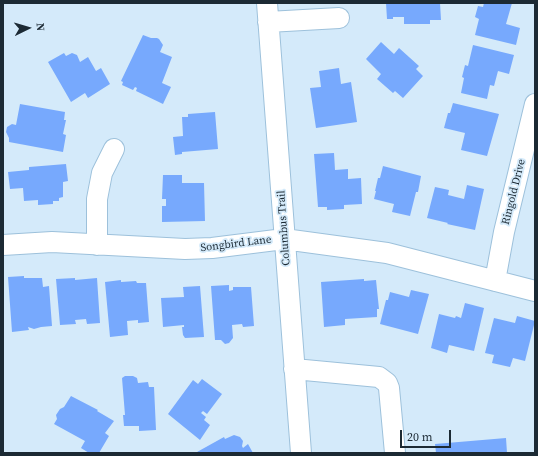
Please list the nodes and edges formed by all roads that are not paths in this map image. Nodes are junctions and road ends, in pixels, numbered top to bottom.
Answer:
1 (267, 13) edge
2 (339, 18) dead end
3 (535, 104) edge
4 (114, 149) dead end
5 (284, 239) junction
6 (3, 245) edge
7 (97, 245) junction
8 (495, 281) junction
9 (535, 291) edge
10 (294, 369) junction
11 (301, 453) edge
12 (395, 453) edge

1 - 2 street
1 - 5 street, Columbus Trail
3 - 8 street, Ringold Drive
4 - 7 street
5 - 7 street, Songbird Lane
5 - 8 street, Songbird Lane
5 - 10 street, Columbus Trail
6 - 7 street, Songbird Lane
8 - 9 street, Songbird Lane
10 - 11 street, Columbus Trail
10 - 12 street

